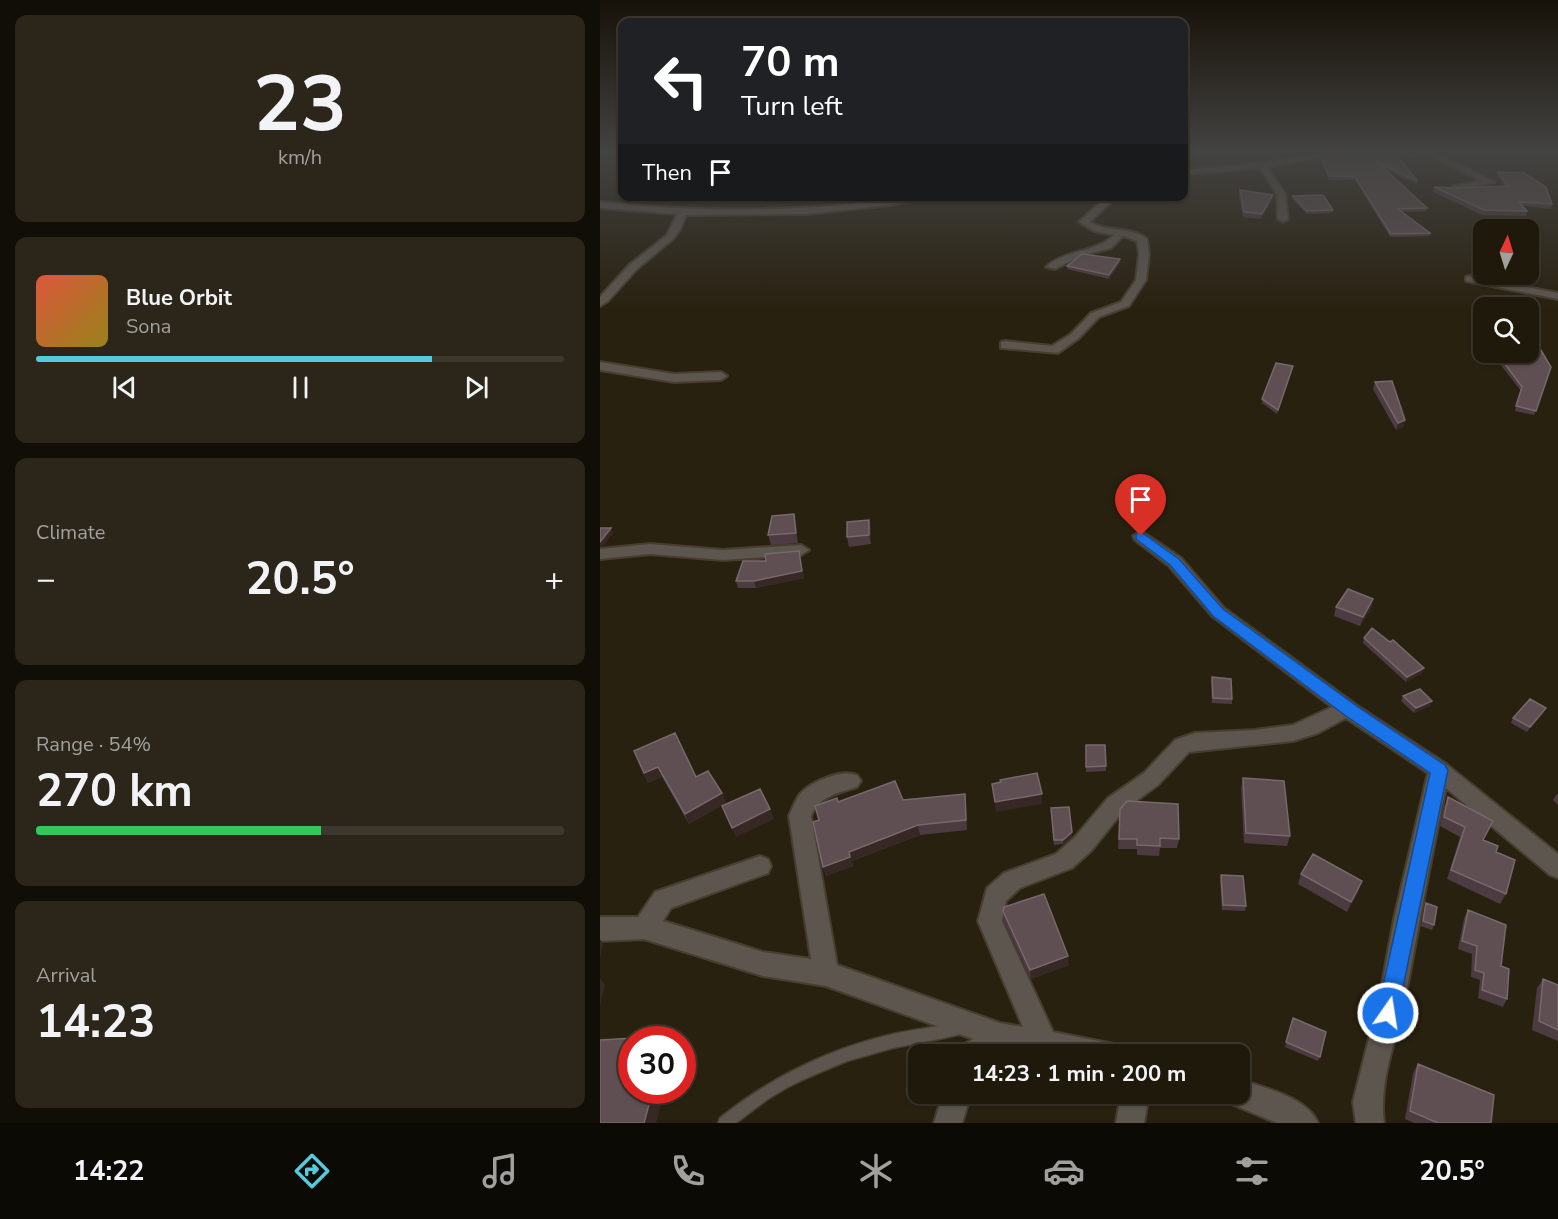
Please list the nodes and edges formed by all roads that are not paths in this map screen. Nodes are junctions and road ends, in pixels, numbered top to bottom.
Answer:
1 (778, 204) edge
2 (880, 204) edge
3 (1104, 204) edge
4 (1282, 204) edge
5 (600, 205) edge
6 (682, 212) junction
7 (779, 213) junction
8 (1283, 219) dead end
9 (1122, 232) junction
10 (1051, 267) dead end
11 (1470, 279) dead end
12 (1558, 297) edge
13 (600, 303) edge
14 (1005, 345) dead end
15 (600, 366) edge
16 (721, 376) dead end
17 (1141, 536) dead end
18 (801, 550) edge
19 (600, 554) edge
20 (1347, 707) junction
21 (1439, 770) junction
22 (850, 781) dead end
23 (760, 866) dead end
24 (1558, 868) edge
25 (644, 928) junction
26 (600, 929) edge
27 (826, 974) junction
28 (970, 1025) junction
29 (1000, 1036) junction
30 (1044, 1043) junction
31 (989, 1044) edge
32 (1049, 1044) edge
33 (1250, 1097) edge
34 (954, 1104) edge
35 (1133, 1104) edge
36 (725, 1123) edge
37 (948, 1123) edge
38 (1130, 1123) edge
39 (1304, 1123) edge
40 (1370, 1123) edge

1 - 7 street
2 - 7 street
3 - 9 street
4 - 8 street
5 - 6 street
6 - 7 street
6 - 13 street
9 - 10 street
9 - 14 street
11 - 12 street
15 - 16 street
17 - 20 street
18 - 19 street
20 - 21 street
20 - 30 street
21 - 24 street
21 - 40 street
22 - 27 street
23 - 25 street
25 - 26 street
25 - 27 street
27 - 28 street
28 - 29 street
28 - 36 lane
29 - 30 street
29 - 31 street
30 - 32 street
33 - 39 street
34 - 37 street
35 - 38 street

